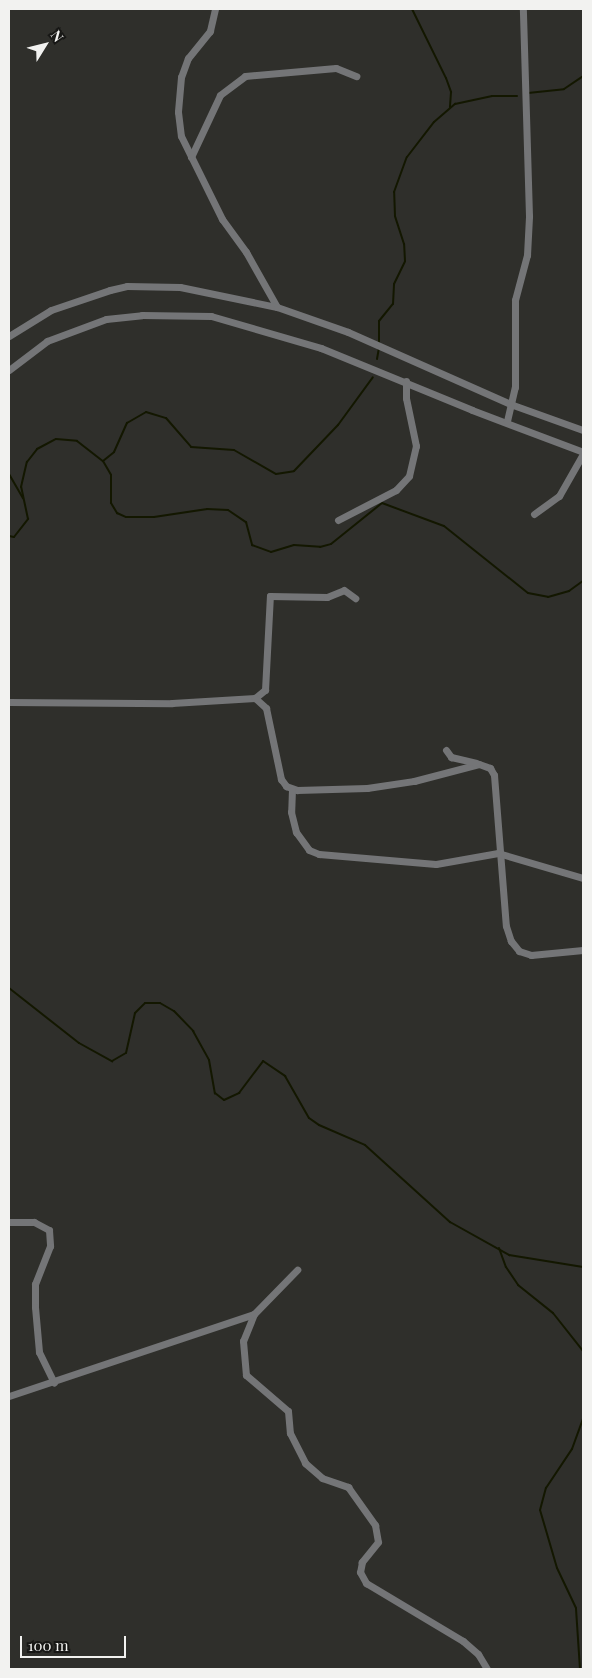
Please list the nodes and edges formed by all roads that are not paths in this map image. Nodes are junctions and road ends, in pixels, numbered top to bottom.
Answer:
1 (215, 9) edge
2 (523, 9) edge
3 (356, 76) dead end
4 (191, 157) junction
5 (277, 307) junction
6 (9, 336) edge
7 (9, 370) edge
8 (406, 381) junction
9 (514, 405) junction
10 (508, 422) junction
11 (583, 430) edge
12 (583, 453) edge
13 (534, 514) dead end
14 (338, 520) dead end
15 (355, 598) dead end
16 (255, 698) junction
17 (9, 702) edge
18 (446, 750) dead end
19 (479, 764) junction
20 (292, 789) junction
21 (498, 853) junction
22 (583, 878) edge
23 (583, 950) edge
24 (9, 1222) edge
25 (297, 1270) dead end
26 (254, 1314) junction
27 (54, 1383) junction
28 (9, 1396) edge
29 (486, 1669) edge

1 - 4 street
2 - 9 street
3 - 4 street
4 - 5 street
5 - 6 street
5 - 9 street
7 - 8 street
8 - 10 street
8 - 14 street
9 - 10 street
9 - 11 street
10 - 12 street
12 - 13 street
15 - 16 street
16 - 17 street
16 - 20 street
18 - 19 street
19 - 20 street
19 - 21 street
20 - 21 street
21 - 22 street
21 - 23 street
24 - 27 street
25 - 26 street
26 - 27 street
26 - 29 street
27 - 28 street

